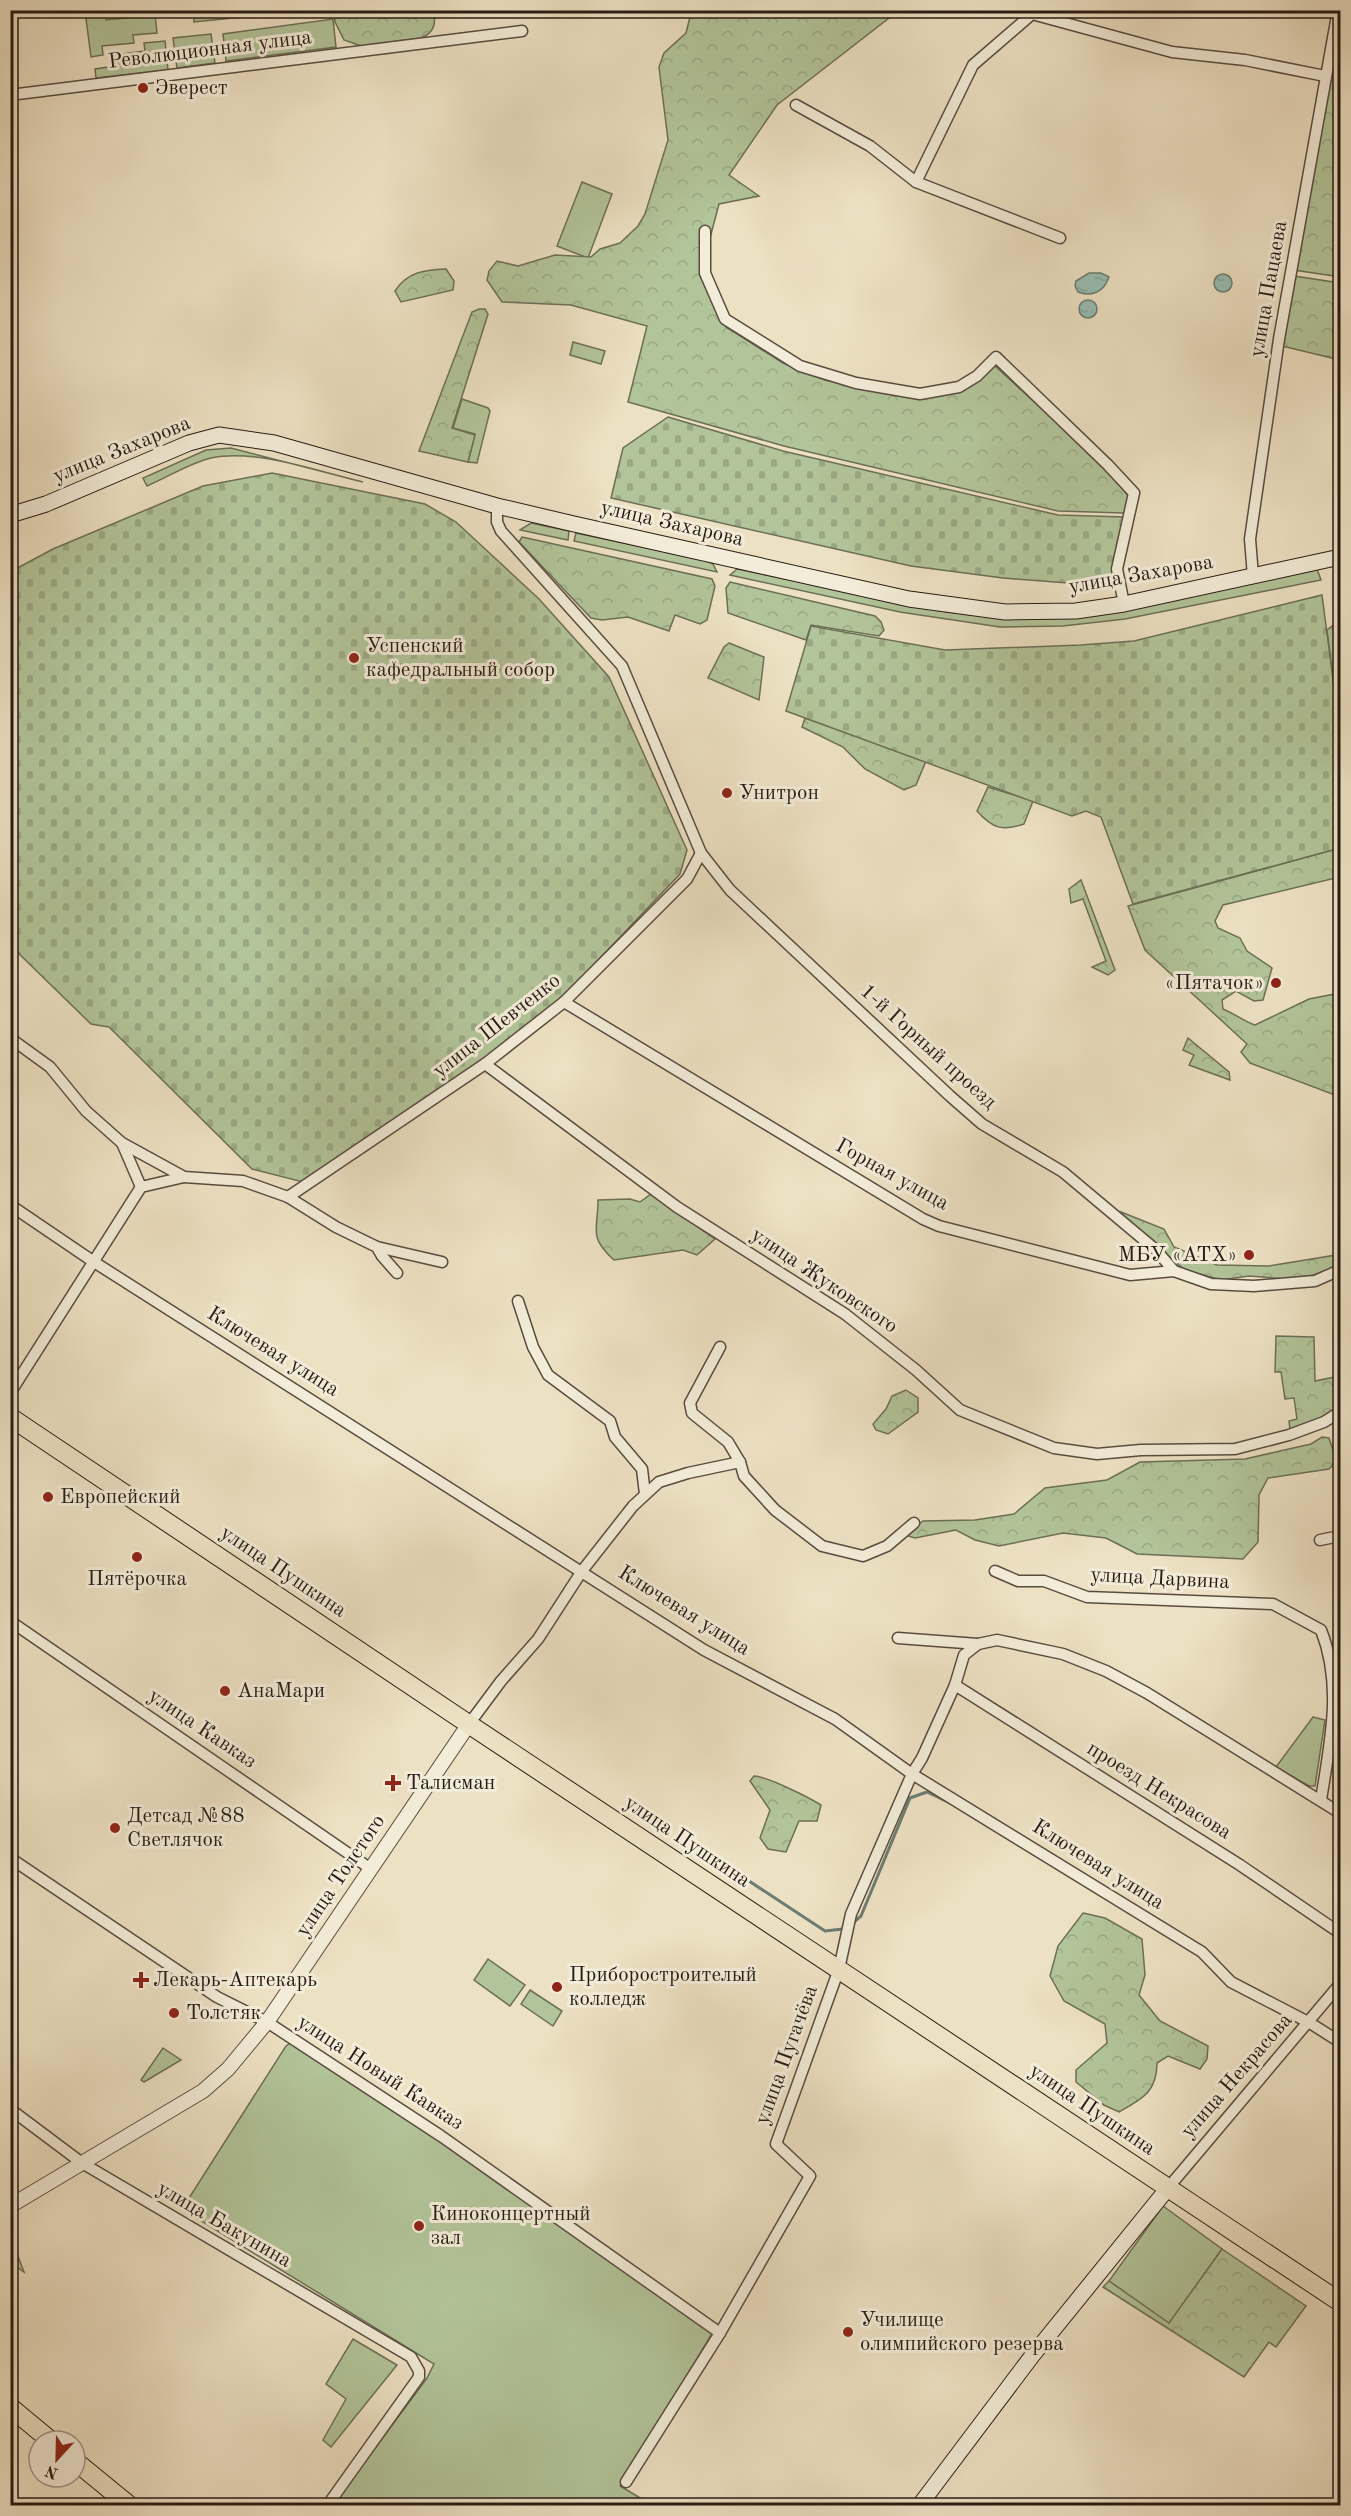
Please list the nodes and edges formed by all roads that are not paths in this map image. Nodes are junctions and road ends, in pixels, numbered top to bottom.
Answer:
1 (1338, 10) edge
2 (522, 31) dead end
3 (1325, 76) junction
4 (10, 95) edge
5 (796, 105) dead end
6 (916, 182) junction
7 (705, 231) dead end
8 (1060, 238) dead end
9 (497, 506) junction
10 (10, 515) edge
11 (1341, 557) edge
12 (1253, 576) junction
13 (1124, 604) junction
14 (701, 853) junction
15 (564, 1002) junction
16 (10, 1038) edge
17 (485, 1064) junction
18 (122, 1143) junction
19 (184, 1177) junction
20 (141, 1187) junction
21 (288, 1197) junction
22 (10, 1205) edge
23 (377, 1246) junction
24 (94, 1262) junction
25 (442, 1262) dead end
26 (1174, 1270) junction
27 (1341, 1270) edge
28 (397, 1273) dead end
29 (518, 1301) dead end
30 (720, 1347) dead end
31 (10, 1393) edge
32 (1341, 1412) edge
33 (10, 1417) edge
34 (740, 1462) junction
35 (645, 1494) junction
36 (914, 1523) dead end
37 (1341, 1536) edge
38 (1320, 1540) dead end
39 (582, 1571) junction
40 (994, 1571) dead end
41 (10, 1621) edge
42 (898, 1638) dead end
43 (978, 1644) junction
44 (955, 1685) junction
45 (1337, 1706) edge
46 (469, 1724) junction
47 (912, 1774) junction
48 (1321, 1800) junction
49 (1341, 1813) edge
50 (10, 1858) edge
51 (371, 1869) junction
52 (1341, 1933) edge
53 (839, 1969) junction
54 (1341, 1984) edge
55 (267, 2022) junction
56 (1310, 2023) junction
57 (1341, 2042) edge
58 (10, 2109) edge
59 (82, 2163) junction
60 (1168, 2188) junction
61 (10, 2206) edge
62 (1341, 2302) edge
63 (720, 2333) junction
64 (10, 2408) edge
65 (36, 2429) edge
66 (87, 2471) edge
67 (626, 2482) dead end
68 (130, 2505) edge
69 (327, 2505) edge
70 (919, 2505) edge

1 - 3 street, улица Пацаева
2 - 4 street, Революционная улица
3 - 6 street
3 - 12 street, улица Пацаева
5 - 6 street
6 - 8 street
7 - 13 street
9 - 10 main road, улица Захарова
9 - 13 main road, улица Захарова
9 - 14 street, 1-й Горный проезд
11 - 12 main road, улица Захарова
12 - 13 main road, улица Захарова
14 - 15 street, улица Шевченко
14 - 26 street, 1-й Горный проезд
15 - 17 street, улица Шевченко
15 - 26 street, Горная улица
16 - 18 street
17 - 21 street, улица Шевченко
17 - 32 street, улица Жуковского
18 - 19 street
18 - 20 street
19 - 20 street
19 - 21 street
20 - 24 street
21 - 23 street
22 - 24 street, Ключевая улица
23 - 25 street
23 - 28 street
24 - 31 street
24 - 39 street, Ключевая улица
26 - 27 street, Горная улица
29 - 35 street
30 - 34 street
33 - 46 main road, улица Пушкина
34 - 35 street, улица Толстого
34 - 36 street
35 - 39 street, улица Толстого
37 - 38 street
39 - 46 street, улица Толстого
39 - 47 street, Ключевая улица
40 - 45 street, улица Дарвина
41 - 51 street, улица Кавказ
42 - 43 street
43 - 44 street, улица Пугачёва
43 - 48 street
44 - 47 street, улица Пугачёва
44 - 52 street, проезд Некрасова
45 - 48 street
46 - 51 street, улица Толстого
46 - 53 main road, улица Пушкина
47 - 53 street, улица Пугачёва
47 - 56 street, Ключевая улица
48 - 49 street
50 - 55 street, улица Новый Кавказ
51 - 55 street, улица Толстого
53 - 60 main road, улица Пушкина
53 - 63 street, улица Пугачёва
54 - 56 street, улица Некрасова
55 - 59 street, улица Толстого
55 - 63 street, улица Новый Кавказ
56 - 57 street, Ключевая улица
56 - 60 street, улица Некрасова
58 - 59 street, улица Бакунина
59 - 61 street, улица Толстого
59 - 69 street, улица Бакунина
60 - 62 main road, улица Пушкина
60 - 70 main road, улица Некрасова
63 - 67 street, улица Пугачёва
64 - 65 main road
66 - 68 main road

